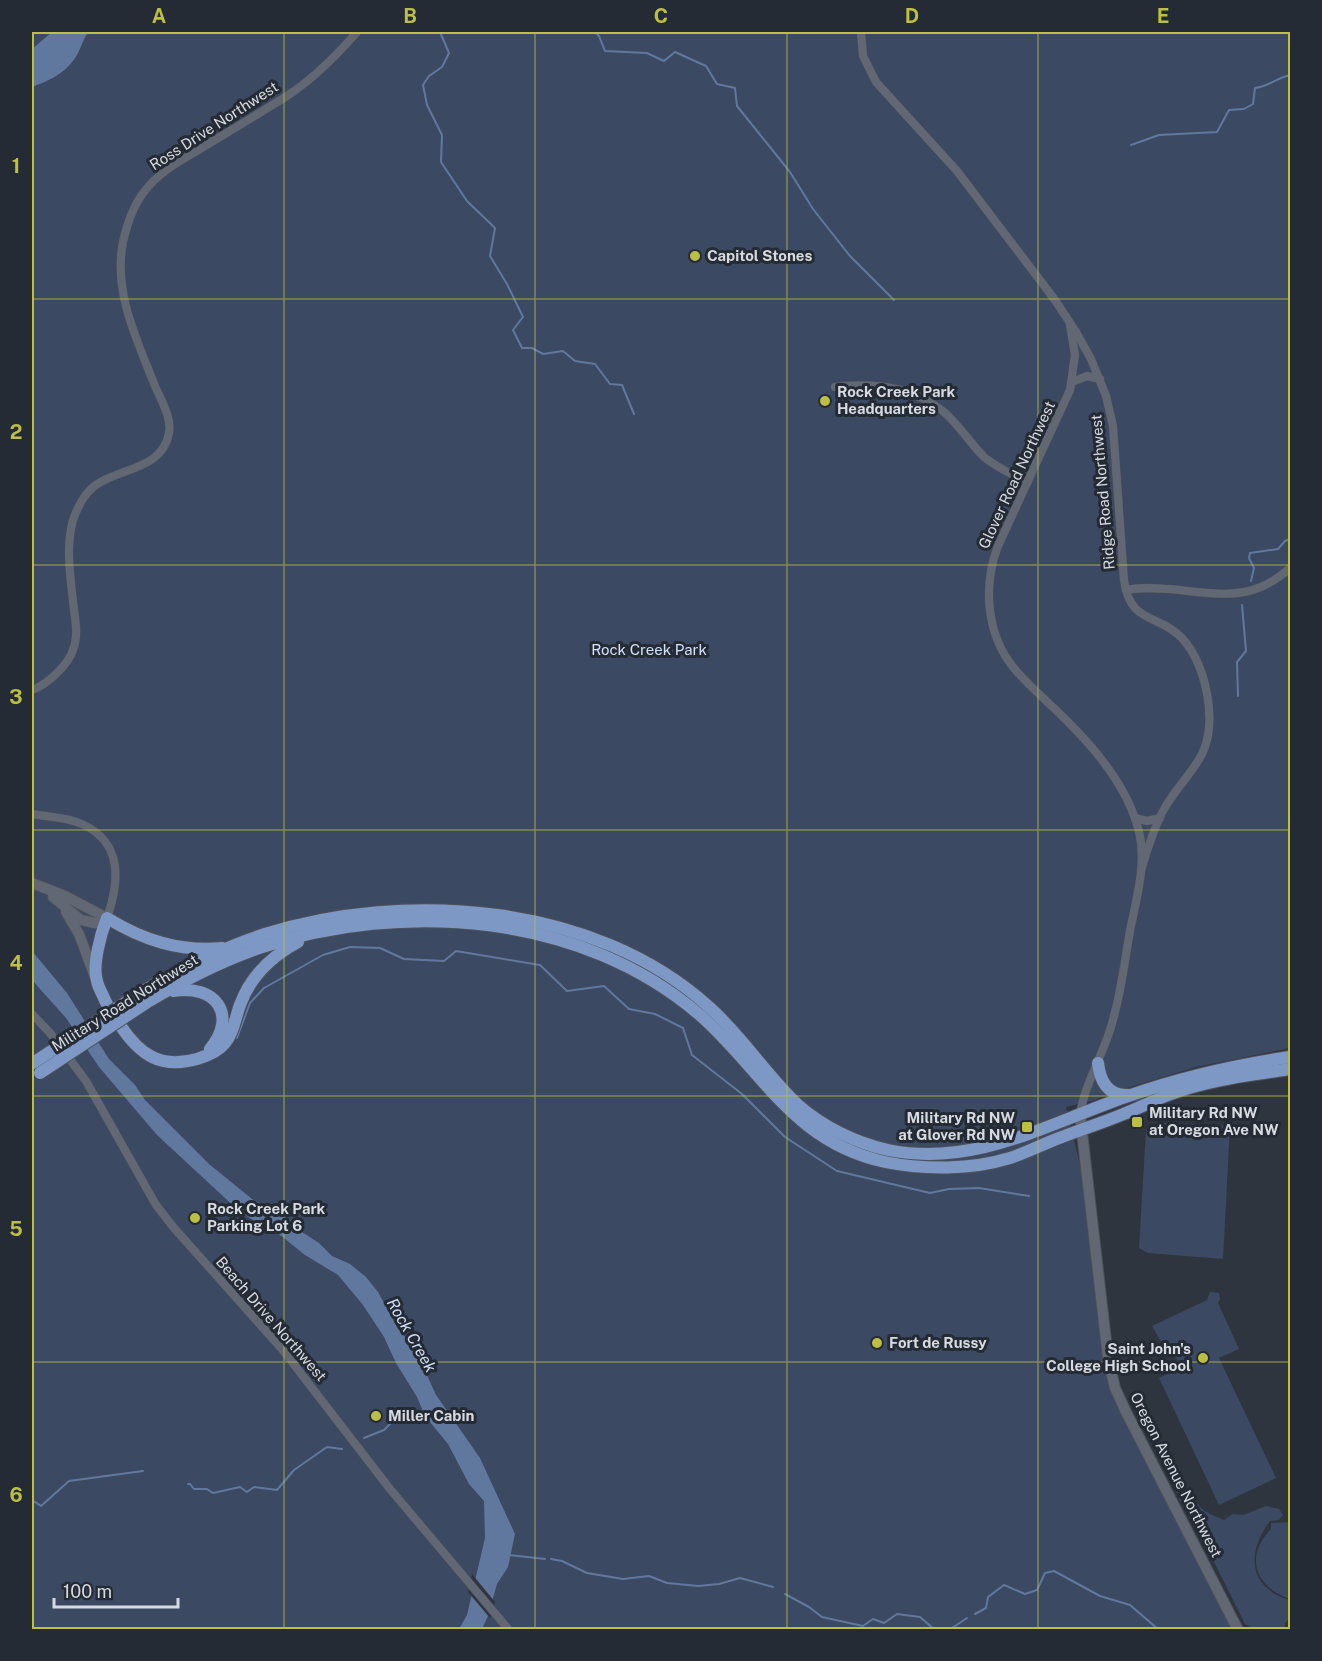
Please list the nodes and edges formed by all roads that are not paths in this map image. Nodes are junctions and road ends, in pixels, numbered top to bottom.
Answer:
1 (357, 32) edge
2 (861, 32) edge
3 (1069, 321) junction
4 (1100, 379) junction
5 (1072, 382) junction
6 (835, 387) dead end
7 (1028, 482) junction
8 (1290, 568) edge
9 (1126, 590) junction
10 (32, 690) edge
11 (32, 814) edge
12 (1135, 818) junction
13 (1160, 818) junction
14 (1141, 871) junction
15 (36, 885) edge
16 (53, 897) junction
17 (107, 918) junction
18 (312, 934) junction
19 (239, 944) junction
20 (97, 981) junction
21 (164, 992) junction
22 (143, 998) junction
23 (32, 1014) edge
24 (203, 1057) junction
25 (1290, 1057) edge
26 (1098, 1063) junction
27 (34, 1069) edge
28 (1290, 1069) edge
29 (1128, 1095) junction
30 (1080, 1115) junction
31 (1082, 1130) junction
32 (509, 1629) edge
33 (1238, 1629) edge

1 - 10 street, Ross Drive Northwest
2 - 3 street, Ridge Road Northwest
3 - 4 street, Ridge Road Northwest
3 - 5 street, Glover Road Northwest
4 - 5 street
4 - 9 street, Ridge Road Northwest
5 - 7 street, Glover Road Northwest
6 - 7 street
7 - 12 street, Glover Road Northwest
8 - 9 street
9 - 13 street, Ridge Road Northwest
11 - 17 street
12 - 13 street
12 - 14 street, Glover Road Northwest
13 - 14 street, Ridge Road Northwest
14 - 26 street, Glover Road Northwest
15 - 16 street
15 - 17 street
16 - 17 street
16 - 20 street
17 - 19 main road
17 - 20 main road
18 - 21 main road, Military Road Northwest
18 - 24 main road
18 - 31 main road, Military Road Northwest
19 - 22 main road, Military Road Northwest
19 - 30 main road, Military Road Northwest
20 - 24 main road
21 - 22 main road, Military Road Northwest
21 - 24 main road
22 - 27 main road, Military Road Northwest, bridge
23 - 32 street, Beach Drive Northwest
25 - 29 main road, Military Road Northwest
26 - 29 main road
26 - 30 street, Glover Road Northwest
28 - 31 main road, Military Road Northwest
29 - 30 main road, Military Road Northwest
30 - 31 street, Oregon Avenue Northwest
31 - 33 street, Oregon Avenue Northwest

